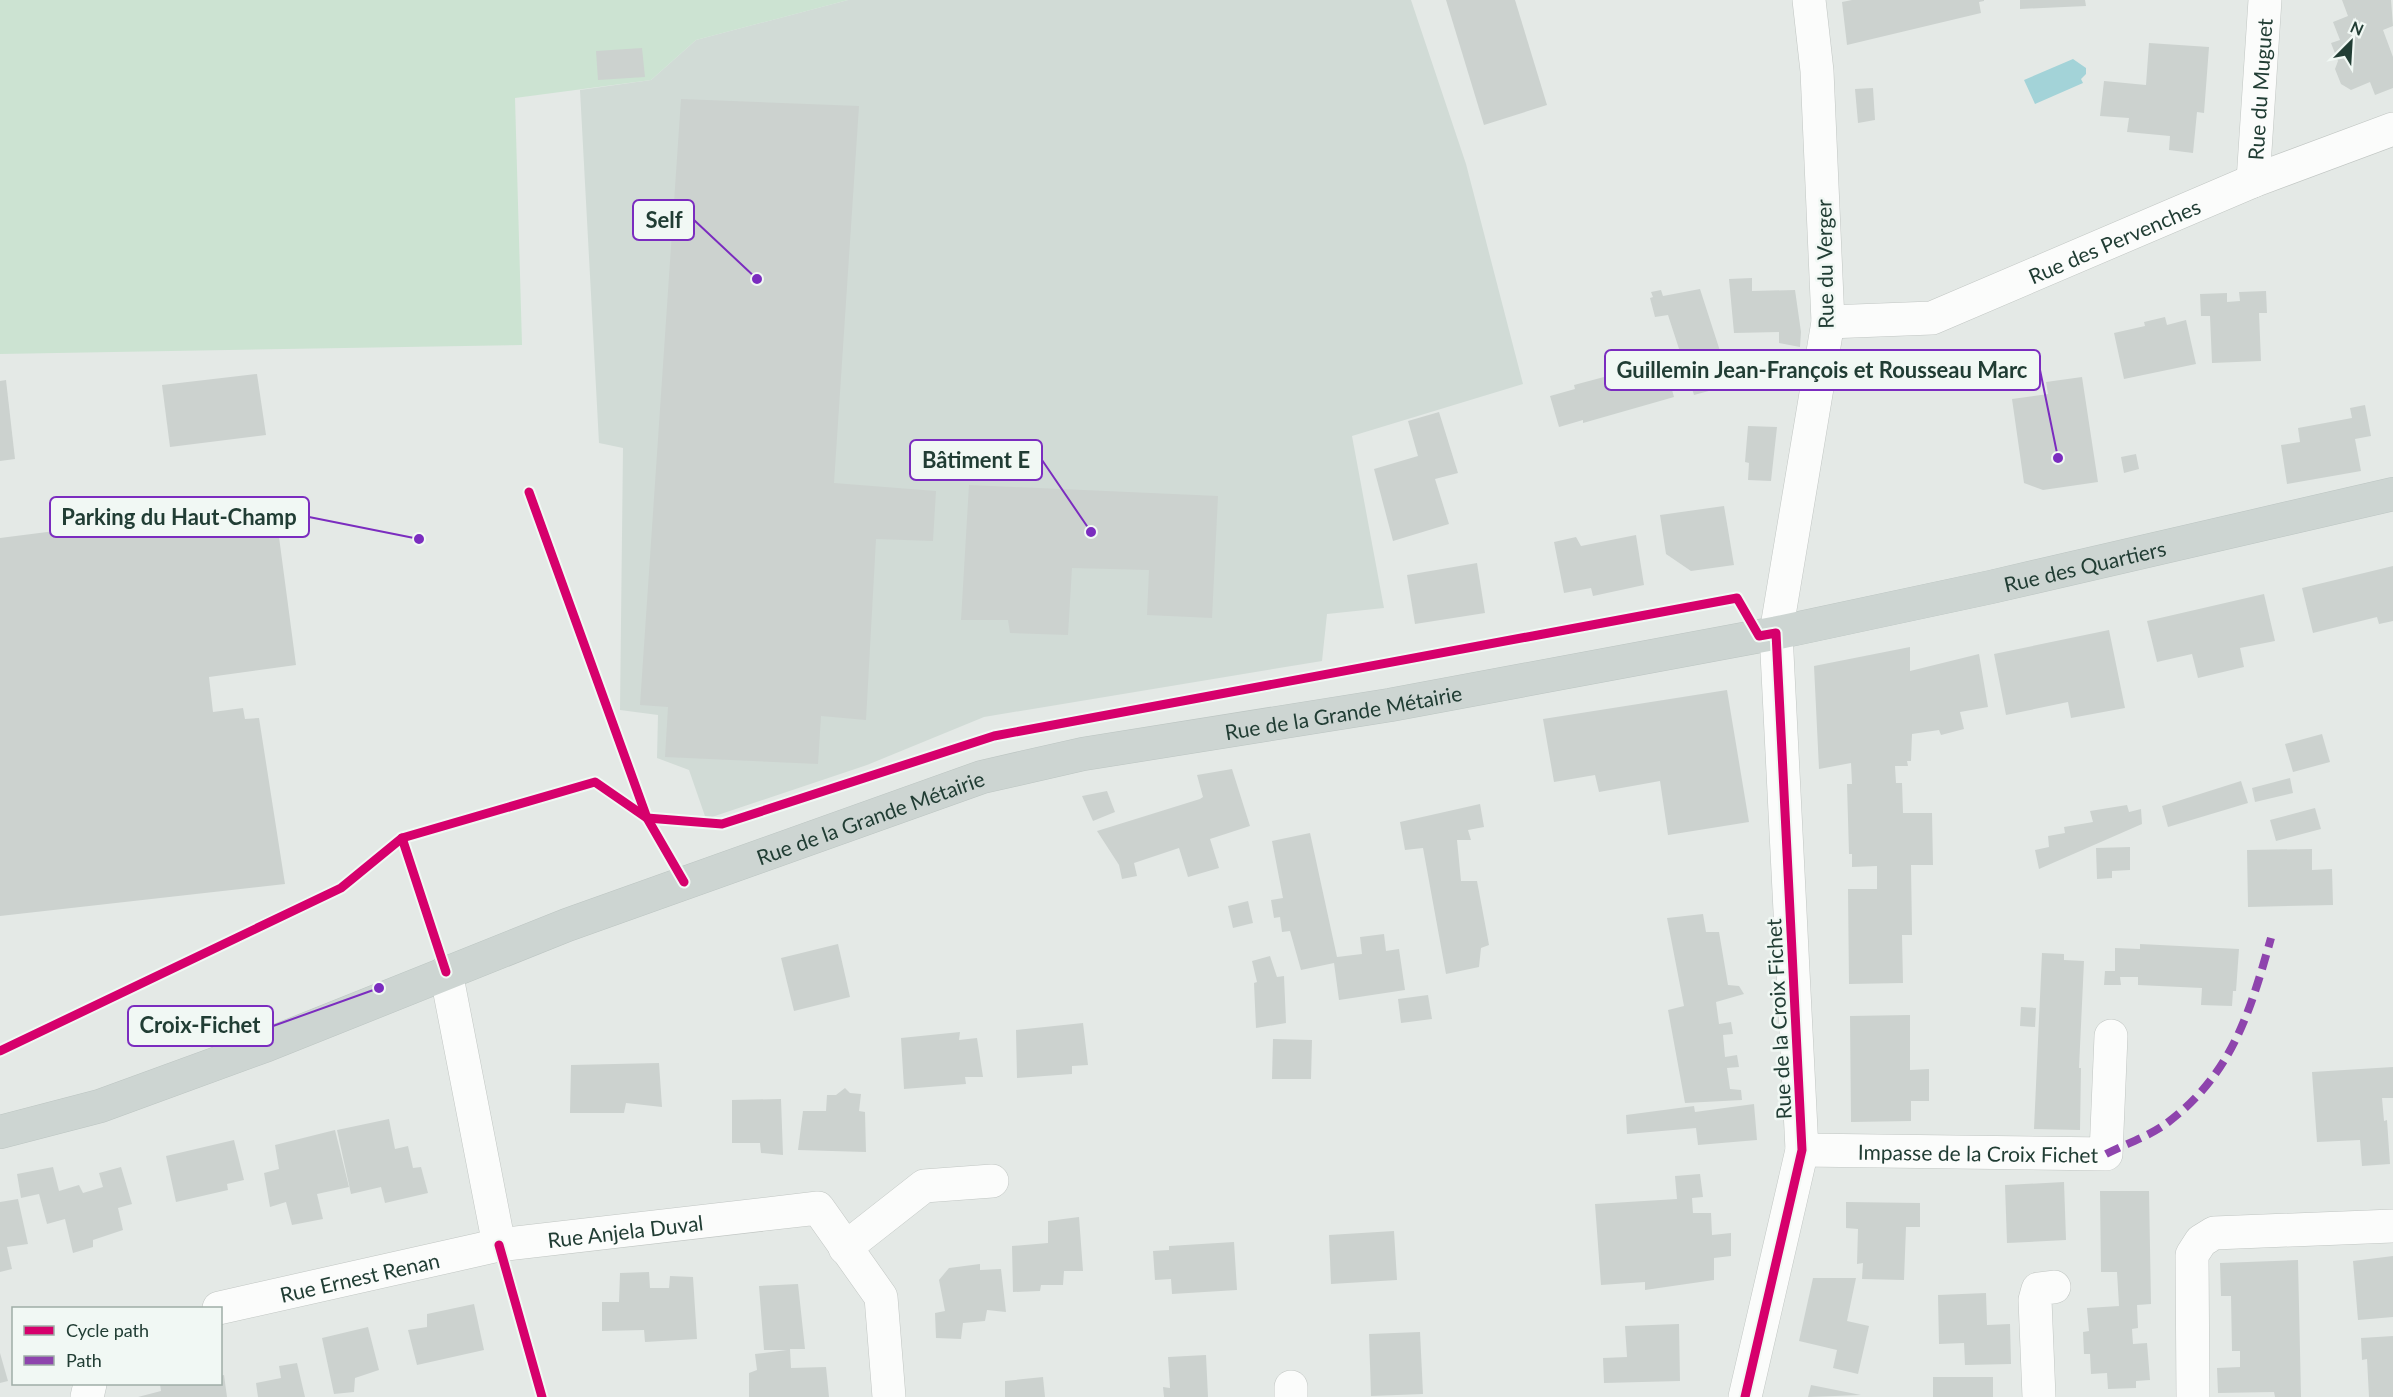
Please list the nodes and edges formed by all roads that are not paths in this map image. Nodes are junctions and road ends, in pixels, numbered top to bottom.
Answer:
1 (1809, 0) edge
2 (2265, 0) edge
3 (2393, 129) edge
4 (2253, 181) junction
5 (1828, 322) junction
6 (2393, 494) edge
7 (1776, 633) junction
8 (446, 972) junction
9 (2111, 1036) dead end
10 (0, 1132) edge
11 (1802, 1150) junction
12 (992, 1181) dead end
13 (2393, 1226) edge
14 (499, 1245) junction
15 (845, 1248) junction
16 (2054, 1287) dead end
17 (222, 1307) edge
18 (890, 1397) edge
19 (1745, 1397) edge
20 (2039, 1397) edge
21 (2193, 1397) edge

1 - 5 street, Rue du Verger
2 - 4 street, Rue du Muguet
3 - 4 street, Rue des Pervenches
4 - 5 street, Rue des Pervenches
5 - 7 street, Rue du Verger
6 - 7 main road, Rue des Quartiers
7 - 8 main road, Rue de la Grande Métairie
7 - 11 street, Rue de la Croix Fichet
8 - 10 main road, Rue de la Grande Métairie
8 - 14 street
9 - 11 street, Impasse de la Croix Fichet
11 - 19 street, Rue de la Croix Fichet
12 - 15 street
13 - 21 street
14 - 15 street, Rue Anjela Duval
14 - 17 street, Rue Ernest Renan
15 - 18 street, Rue Anjela Duval
16 - 20 street

